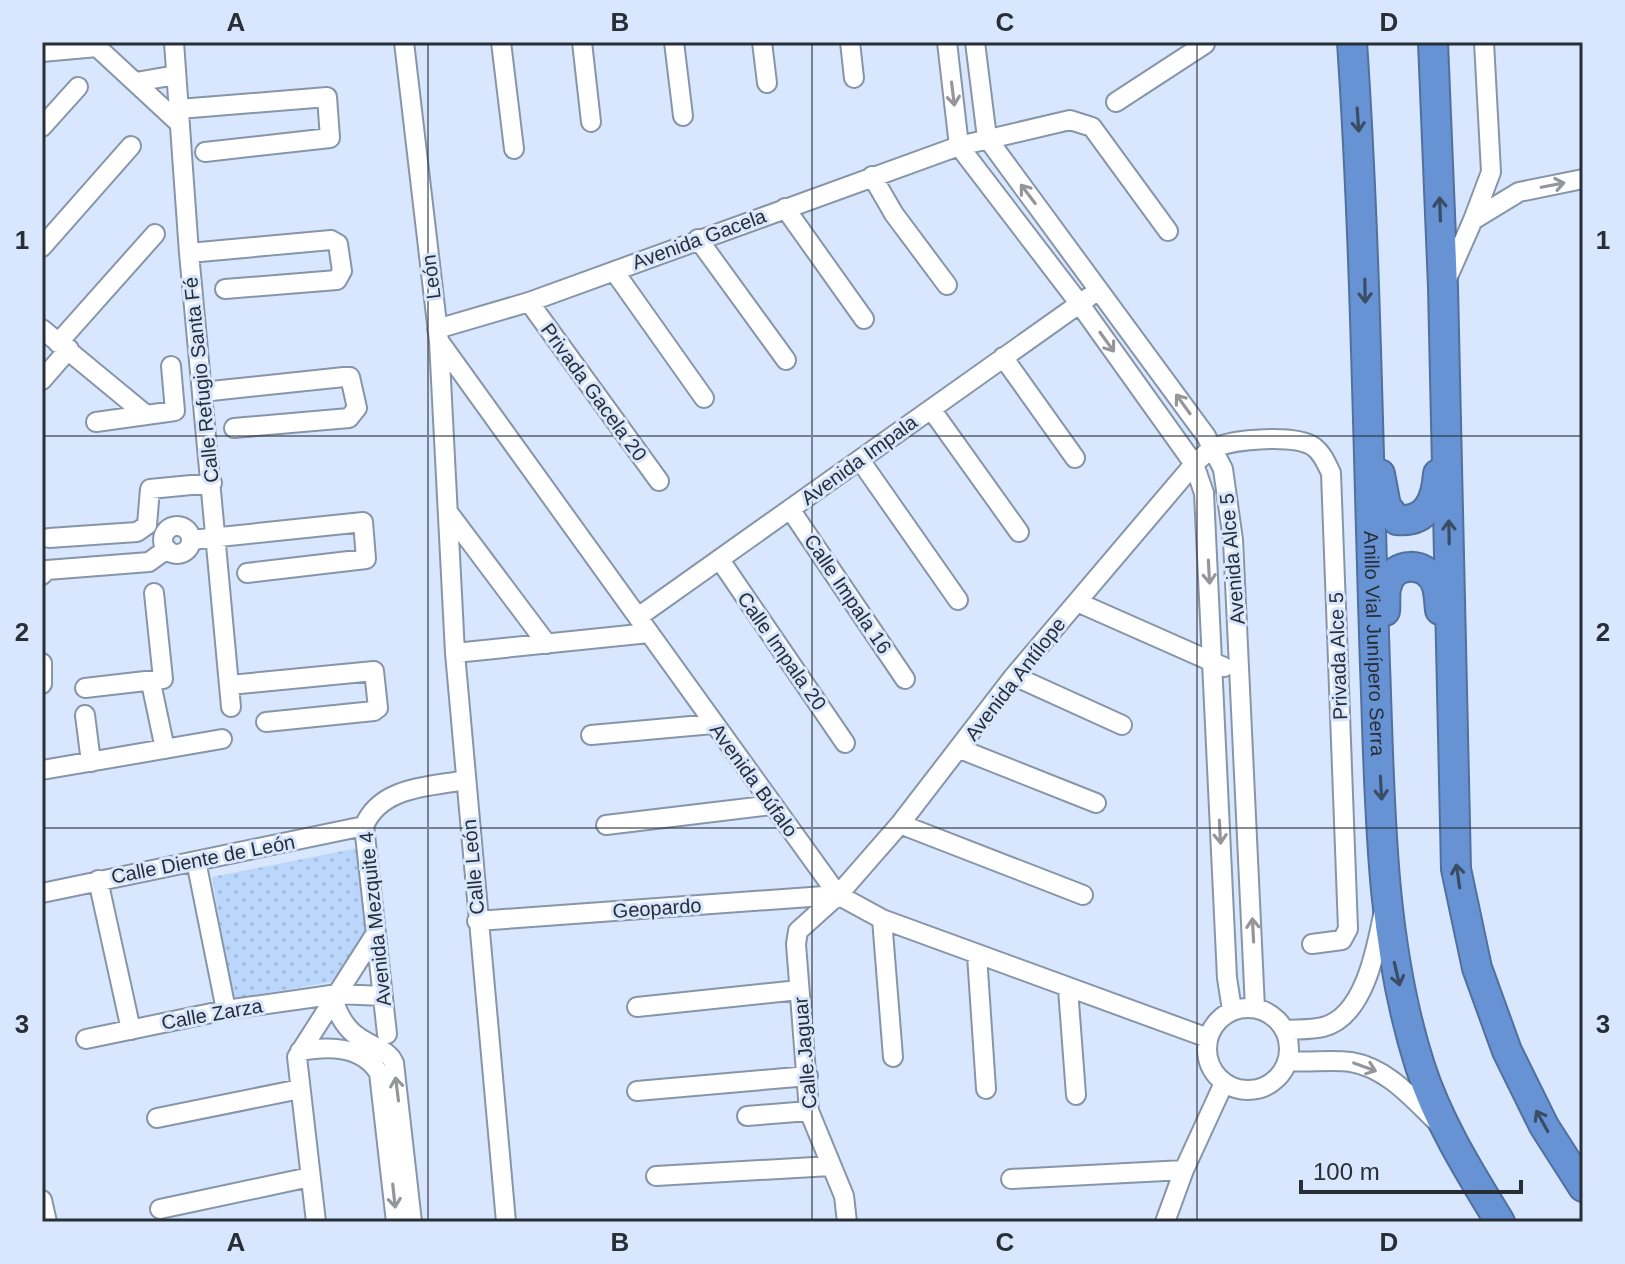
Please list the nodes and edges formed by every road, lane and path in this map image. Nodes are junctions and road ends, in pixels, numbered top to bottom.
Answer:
1 (404, 42) edge
2 (501, 42) edge
3 (582, 42) edge
4 (674, 42) edge
5 (762, 42) edge
6 (850, 42) edge
7 (947, 42) edge
8 (975, 42) edge
9 (1176, 42) edge
10 (1352, 42) edge
11 (1433, 42) edge
12 (1484, 42) edge
13 (97, 44) edge
14 (1205, 44) edge
15 (174, 47) edge
16 (42, 52) edge
17 (1178, 61) junction
18 (176, 75) junction
19 (854, 78) dead end
20 (136, 82) junction
21 (767, 83) dead end
22 (78, 87) dead end
23 (1116, 102) dead end
24 (683, 116) dead end
25 (179, 117) junction
26 (591, 122) dead end
27 (42, 126) edge
28 (987, 138) junction
29 (131, 146) dead end
30 (959, 146) junction
31 (514, 149) dead end
32 (205, 152) dead end
33 (1491, 172) junction
34 (872, 176) junction
35 (1583, 179) edge
36 (1519, 192) junction
37 (785, 208) junction
38 (1473, 220) junction
39 (1168, 231) dead end
40 (155, 234) dead end
41 (698, 239) junction
42 (42, 247) edge
43 (189, 253) junction
44 (614, 271) junction
45 (947, 285) dead end
46 (1443, 287) junction
47 (225, 289) dead end
48 (1099, 290) junction
49 (529, 302) junction
50 (1079, 303) junction
51 (864, 319) dead end
52 (42, 329) edge
53 (1366, 334) junction
54 (438, 335) junction
55 (64, 346) junction
56 (1003, 357) junction
57 (786, 360) dead end
58 (171, 366) dead end
59 (1445, 366) junction
60 (42, 380) edge
61 (202, 392) junction
62 (704, 398) dead end
63 (931, 409) junction
64 (145, 414) junction
65 (96, 422) dead end
66 (234, 428) dead end
67 (1214, 448) junction
68 (1075, 458) dead end
69 (860, 460) junction
70 (1194, 464) junction
71 (659, 481) dead end
72 (212, 483) junction
73 (790, 509) junction
74 (448, 512) junction
75 (1019, 532) dead end
76 (215, 537) junction
77 (49, 538) dead end
78 (720, 560) junction
79 (44, 570) edge
80 (247, 573) dead end
81 (154, 593) dead end
82 (958, 600) dead end
83 (1077, 602) junction
84 (638, 617) junction
85 (649, 633) junction
86 (547, 644) junction
87 (455, 653) junction
88 (42, 663) edge
89 (1215, 665) junction
90 (1240, 670) junction
91 (1014, 676) junction
92 (905, 679) dead end
93 (151, 683) junction
94 (42, 684) edge
95 (230, 685) junction
96 (85, 688) dead end
97 (231, 707) dead end
98 (85, 715) dead end
99 (1377, 718) junction
100 (266, 722) dead end
101 (1453, 722) junction
102 (713, 724) junction
103 (1122, 725) dead end
104 (591, 735) dead end
105 (222, 739) dead end
106 (845, 743) dead end
107 (165, 749) junction
108 (960, 749) junction
109 (91, 762) junction
110 (42, 770) edge
111 (466, 780) junction
112 (1096, 803) dead end
113 (772, 805) junction
114 (900, 824) junction
115 (606, 825) dead end
116 (364, 826) junction
117 (196, 861) junction
118 (98, 880) junction
119 (42, 893) edge
120 (838, 895) junction
121 (1083, 895) dead end
122 (1387, 897) junction
123 (882, 919) junction
124 (477, 921) junction
125 (376, 933) junction
126 (1312, 944) dead end
127 (977, 955) junction
128 (1068, 989) junction
129 (799, 990) junction
130 (383, 996) junction
131 (336, 998) junction
132 (637, 1007) dead end
133 (1255, 1008) junction
134 (226, 1010) junction
135 (1232, 1010) junction
136 (131, 1030) junction
137 (1285, 1030) junction
138 (387, 1034) dead end
139 (1208, 1038) junction
140 (86, 1039) dead end
141 (300, 1051) junction
142 (368, 1052) junction
143 (893, 1057) dead end
144 (1288, 1061) junction
145 (808, 1076) junction
146 (1224, 1083) junction
147 (300, 1089) junction
148 (986, 1089) dead end
149 (637, 1091) dead end
150 (1076, 1095) dead end
151 (809, 1111) junction
152 (747, 1116) dead end
153 (157, 1118) dead end
154 (1447, 1132) junction
155 (396, 1146) junction
156 (831, 1166) junction
157 (1184, 1170) junction
158 (656, 1176) dead end
159 (310, 1177) junction
160 (1011, 1179) dead end
161 (1583, 1187) edge
162 (42, 1200) edge
163 (160, 1209) dead end
164 (47, 1222) edge
165 (316, 1222) edge
166 (396, 1222) edge
167 (412, 1222) edge
168 (506, 1222) edge
169 (847, 1222) edge
170 (1165, 1222) edge
171 (1500, 1222) edge

1 - 54 street, León
2 - 31 street
3 - 26 street
4 - 24 street
5 - 21 street
6 - 19 street
7 -> 30 street
8 - 28 street
9 - 17 street
10 -> 53 highway, Anillo Vial Junípero Serra
46 -> 11 highway
12 - 33 street
13 - 16 street
13 - 20 street
14 - 17 street
15 - 18 street, Calle Refugio Santa Fé
17 - 23 street
18 - 20 street
18 - 25 street, Calle Refugio Santa Fé
20 - 25 street
22 - 27 street
25 - 32 street
25 - 43 street, Calle Refugio Santa Fé
28 - 30 street, Avenida Gacela
28 - 39 street, Avenida Gacela
48 -> 28 street, Avenida Alce 5
29 - 42 street
30 - 34 street, Avenida Gacela
30 - 50 street, Avenida Alce 5
33 - 36 street
33 - 38 street
34 - 37 street, Avenida Gacela
34 - 45 street
36 -> 35 street
36 - 38 street
37 - 41 street, Avenida Gacela
37 - 51 street
38 - 46 street
40 - 55 street
41 - 44 street, Avenida Gacela
41 - 57 street
43 - 47 street
43 - 61 street, Calle Refugio Santa Fé
44 - 49 street, Avenida Gacela
44 - 62 street
46 - 59 highway
48 - 50 street, Avenida Impala
67 -> 48 street, Avenida Alce 5
49 - 54 street, Avenida Gacela
49 - 71 street, Privada Gacela 20
50 - 56 street, Avenida Impala
50 -> 70 street, Avenida Alce 5
52 - 55 street
53 - 59 highway
53 - 99 highway, Anillo Vial Junípero Serra
54 - 74 street, León
54 - 84 street, Avenida Búfalo
55 - 60 street
55 - 64 street
56 - 63 street, Avenida Impala
56 - 68 street
58 - 64 street
101 -> 59 highway
61 - 66 street
61 - 72 street, Calle Refugio Santa Fé
63 - 69 street, Avenida Impala
63 - 75 street
64 - 65 street
67 - 70 street, Avenida Antílope
67 - 90 street, Avenida Alce 5
67 - 126 street, Privada Alce 5
69 - 73 street, Avenida Impala
69 - 82 street
70 - 83 street, Avenida Antílope
70 -> 89 street, Avenida Alce 5
72 - 76 street, Calle Refugio Santa Fé
72 - 77 street
73 - 78 street, Avenida Impala
73 - 92 street, Calle Impala 16
74 - 86 street
74 - 87 street, Calle León
76 - 79 street
76 - 80 street
76 - 95 street, Calle Refugio Santa Fé
78 - 84 street, Avenida Impala
78 - 106 street, Calle Impala 20
81 - 93 street
83 - 89 street
83 - 91 street, Avenida Antílope
84 - 85 street, Avenida Búfalo
85 - 86 street
85 - 102 street, Avenida Búfalo
86 - 87 street
87 - 111 street, Calle León
88 - 94 street
89 - 90 street
89 -> 135 street, Avenida Alce 5
133 -> 90 street, Avenida Alce 5
91 - 103 street
91 - 108 street, Avenida Antílope
93 - 96 street
93 - 107 street
95 - 97 street, Calle Refugio Santa Fé
95 - 100 street
98 - 109 street
99 - 101 highway
99 -> 122 highway, Anillo Vial Junípero Serra
161 -> 101 highway
102 - 104 street
102 - 113 street, Avenida Búfalo
105 - 107 street
107 - 109 street
108 - 112 street
108 - 114 street, Avenida Antílope
109 - 110 street
111 - 116 street, Avenida Mezquite 4
111 - 124 street, Calle León
113 - 115 street
113 - 120 street, Avenida Búfalo
114 - 120 street, Avenida Antílope
114 - 121 street
116 - 117 street, Calle Diente de León
116 - 125 street, Avenida Mezquite 4
117 - 118 street, Calle Diente de León
117 - 134 street
118 - 119 street, Calle Diente de León
118 - 136 street
120 - 123 street, Avenida Búfalo
120 - 124 street, Geopardo
120 - 129 street, Calle Jaguar
122 - 137 street
122 -> 154 highway, Anillo Vial Junípero Serra
123 - 127 street, Avenida Búfalo
123 - 143 street
124 - 168 street, Calle León
125 - 130 street, Avenida Mezquite 4
125 - 131 street
127 - 128 street, Avenida Búfalo
127 - 148 street
128 - 139 street, Avenida Búfalo
128 - 150 street
129 - 132 street
129 - 145 street, Calle Jaguar
130 - 131 street, Calle Zarza
130 - 138 street, Avenida Mezquite 4
131 - 134 street, Calle Zarza
131 - 141 street
131 - 142 street
133 - 135 street
133 - 137 street
134 - 136 street, Calle Zarza
135 - 139 street
136 - 140 street, Calle Zarza
137 - 144 street
139 - 146 street
141 - 142 street
141 - 147 street
142 - 155 street
144 - 146 street
144 -> 154 street
145 - 149 street
145 - 151 street, Calle Jaguar
146 - 157 street
147 - 153 street
147 - 159 street
151 - 152 street
151 - 156 street, Calle Jaguar
154 - 171 highway, Anillo Vial Junípero Serra
155 -> 166 street
155 - 167 street
156 - 158 street
156 - 169 street, Calle Jaguar
157 - 160 street
157 - 170 street
159 - 163 street
159 - 165 street
162 - 164 street

